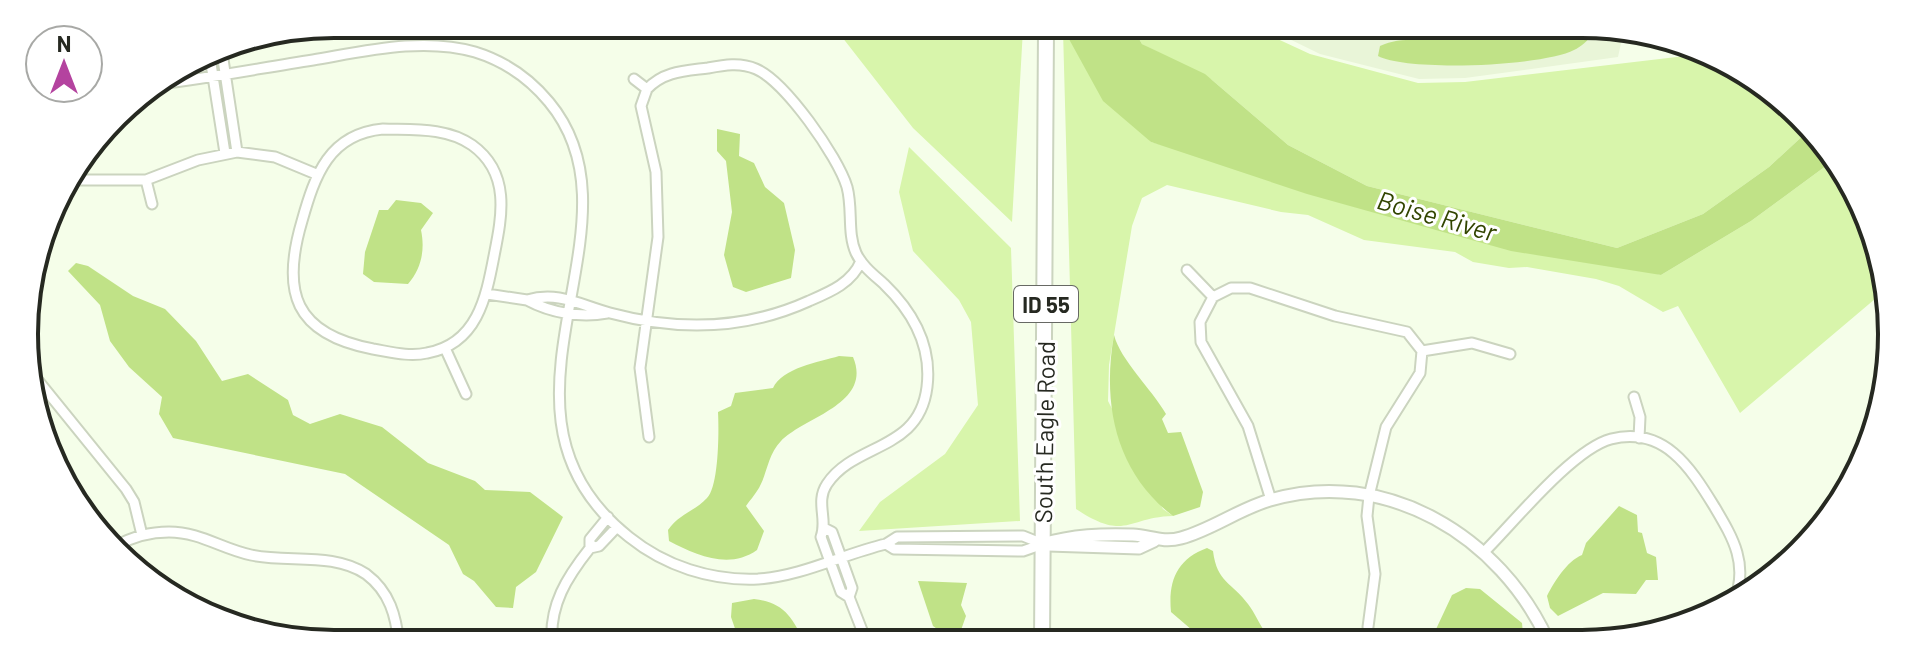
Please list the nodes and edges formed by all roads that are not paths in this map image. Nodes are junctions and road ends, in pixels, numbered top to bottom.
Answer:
1 (1046, 38) edge
2 (224, 60) edge
3 (211, 65) edge
4 (226, 74) junction
5 (213, 76) junction
6 (634, 79) dead end
7 (182, 81) edge
8 (647, 89) junction
9 (231, 111) junction
10 (219, 113) junction
11 (237, 152) junction
12 (225, 153) junction
13 (316, 174) junction
14 (82, 180) edge
15 (146, 180) junction
16 (152, 204) dead end
17 (861, 261) junction
18 (1187, 270) dead end
19 (487, 294) junction
20 (1213, 297) junction
21 (569, 299) junction
22 (527, 300) junction
23 (567, 312) junction
24 (607, 313) junction
25 (646, 319) junction
26 (445, 348) junction
27 (1422, 351) junction
28 (1510, 354) dead end
29 (43, 387) edge
30 (466, 394) dead end
31 (1634, 397) dead end
32 (649, 437) dead end
33 (1639, 438) junction
34 (1369, 496) junction
35 (1271, 500) junction
36 (608, 517) junction
37 (617, 527) junction
38 (824, 528) junction
39 (142, 535) junction
40 (124, 542) edge
41 (1043, 544) junction
42 (590, 548) junction
43 (1485, 551) junction
44 (841, 557) junction
45 (830, 560) junction
46 (1739, 584) edge
47 (849, 597) junction
48 (1368, 627) dead end
49 (397, 630) edge
50 (553, 630) edge
51 (862, 630) edge
52 (1042, 630) edge
53 (1542, 630) edge

1 - 41 highway, South Eagle Road / ID 55
2 - 4 street
3 - 5 street
4 - 5 street
4 - 9 street
4 - 21 street
5 - 7 street
5 - 10 street
6 - 8 street
8 - 17 street
8 - 25 street
9 - 10 street
9 - 11 street
10 - 12 street
11 - 12 street
11 - 13 street
12 - 15 street
13 - 19 street
13 - 26 street
14 - 15 street
15 - 16 street
17 - 25 street
17 - 38 street
18 - 20 street
19 - 22 street
19 - 26 street
20 - 27 street
20 - 35 street
21 - 22 street
21 - 23 street
21 - 24 street
22 - 23 street
23 - 24 street
23 - 36 street
24 - 25 street
25 - 32 street
26 - 30 street
27 - 28 street
27 - 34 street
29 - 39 street
31 - 33 street
33 - 43 street
33 - 46 street
34 - 35 street
34 - 43 street
34 - 48 street
35 - 41 street
36 - 37 street
36 - 42 street
37 - 42 street
37 - 45 street
38 - 44 street
38 - 45 street
39 - 40 street
39 - 49 street
41 - 44 street
41 - 52 highway, South Eagle Road / ID 55
42 - 50 street
43 - 53 street
44 - 45 street
44 - 47 street
45 - 47 street
47 - 51 street

